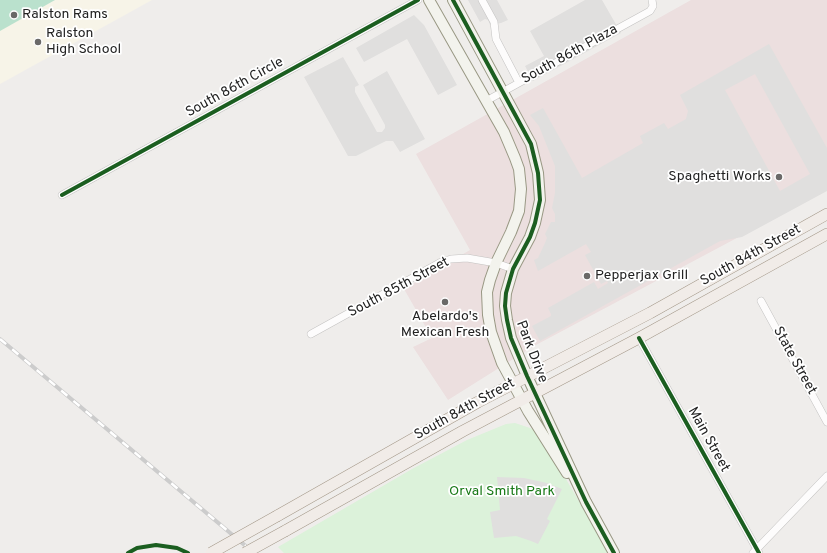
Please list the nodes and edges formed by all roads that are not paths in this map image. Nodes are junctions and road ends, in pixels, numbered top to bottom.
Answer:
1 (418, 0) edge
2 (429, 0) edge
3 (453, 0) edge
4 (482, 0) edge
5 (653, 3) edge
6 (519, 83) junction
7 (504, 92) junction
8 (486, 101) junction
9 (62, 195) dead end
10 (827, 214) edge
11 (827, 234) edge
12 (496, 263) junction
13 (513, 269) junction
14 (761, 301) dead end
15 (311, 334) dead end
16 (639, 338) junction
17 (527, 376) junction
18 (513, 384) junction
19 (535, 393) junction
20 (522, 400) junction
21 (827, 422) edge
22 (827, 476) edge
23 (586, 502) junction
24 (756, 552) edge
25 (211, 553) edge
26 (245, 553) edge
27 (614, 553) edge

1 - 9 street, South 86th Circle
2 - 8 street, Park Drive
3 - 7 street, Park Drive
4 - 6 street
5 - 6 street, South 86th Plaza
6 - 7 street, South 86th Plaza
7 - 8 street, South 86th Plaza
7 - 13 street, Park Drive
8 - 12 street, Park Drive
10 - 17 main road, South 84th Street
11 - 16 main road, South 84th Street
12 - 13 street, South 85th Street
12 - 15 street, South 85th Street
12 - 18 street, Park Drive
13 - 17 street, Park Drive
14 - 21 street, State Street
16 - 19 main road, South 84th Street
16 - 24 street, Main Street
17 - 18 main road, South 84th Street
17 - 19 street, Park Drive
18 - 20 street, Park Drive
18 - 25 main road, South 84th Street, bridge
19 - 20 main road, South 84th Street
19 - 23 street, Park Drive
20 - 23 street, Park Drive
20 - 26 main road, South 84th Street, bridge
22 - 24 street
23 - 27 street, Park Drive

